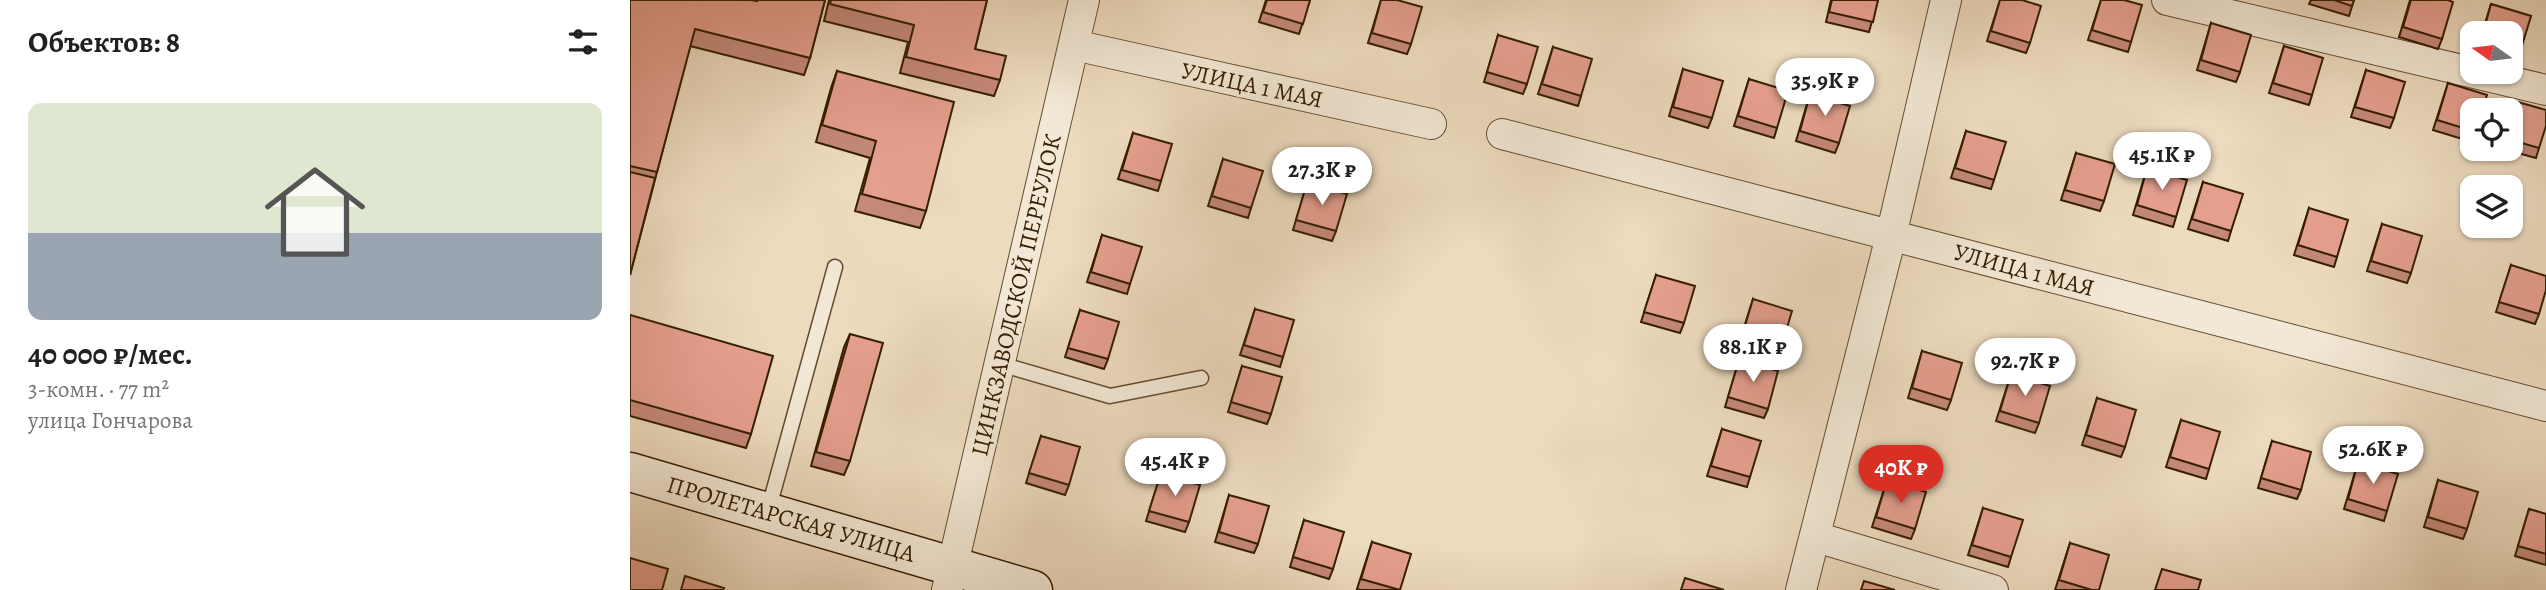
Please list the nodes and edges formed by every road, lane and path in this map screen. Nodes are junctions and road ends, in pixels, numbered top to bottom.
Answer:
1 (1084, 0) edge
2 (1947, 0) edge
3 (2167, 0) edge
4 (1074, 45) junction
5 (2546, 90) edge
6 (1431, 124) dead end
7 (1502, 134) dead end
8 (1891, 236) junction
9 (835, 267) dead end
10 (1000, 364) junction
11 (1201, 378) dead end
12 (2546, 406) edge
13 (630, 472) edge
14 (767, 512) junction
15 (1816, 537) junction
16 (950, 578) edge
17 (1033, 590) edge
18 (1801, 590) edge
19 (1993, 590) edge

1 - 4 street, ЦИНКЗАВОДСКОЙ ПЕРЕУЛОК
2 - 8 street
3 - 5 street
4 - 6 street, УЛИЦА 1 МАЯ
4 - 10 street, ЦИНКЗАВОДСКОЙ ПЕРЕУЛОК
7 - 8 street, УЛИЦА 1 МАЯ
8 - 12 street, УЛИЦА 1 МАЯ
8 - 15 street
9 - 14 lane
10 - 11 lane
10 - 16 street, ЦИНКЗАВОДСКОЙ ПЕРЕУЛОК
13 - 14 main road, ПРОЛЕТАРСКАЯ УЛИЦА
14 - 16 main road, ПРОЛЕТАРСКАЯ УЛИЦА
15 - 18 street
15 - 19 street
16 - 17 main road, ПРОЛЕТАРСКАЯ УЛИЦА

